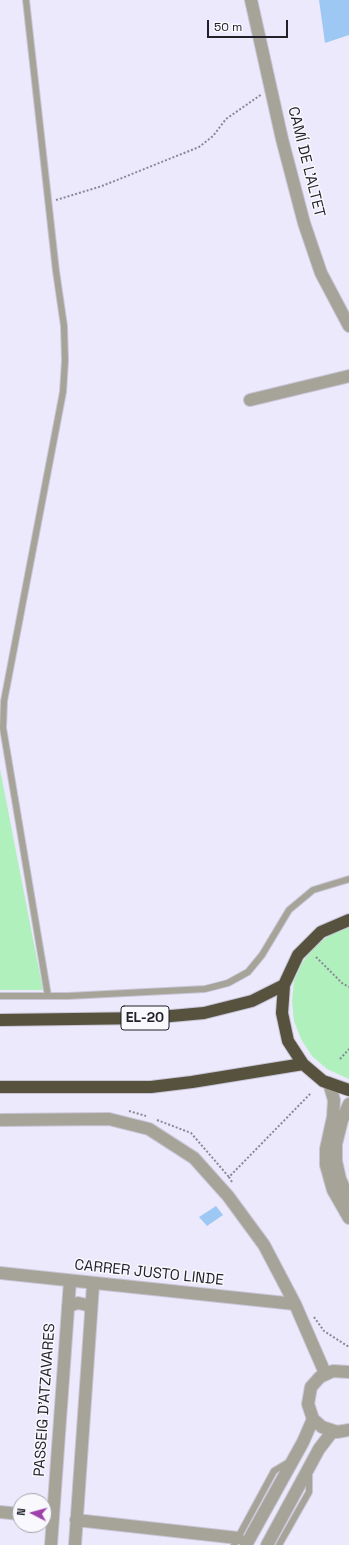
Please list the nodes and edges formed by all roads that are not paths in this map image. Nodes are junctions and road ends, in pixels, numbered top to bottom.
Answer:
1 (26, 0) edge
2 (251, 0) edge
3 (349, 326) edge
4 (349, 376) edge
5 (250, 400) dead end
6 (349, 879) edge
7 (349, 920) edge
8 (284, 985) junction
9 (0, 996) edge
10 (48, 996) junction
11 (0, 1020) edge
12 (303, 1064) junction
13 (329, 1084) junction
14 (0, 1087) edge
15 (349, 1090) edge
16 (349, 1104) edge
17 (0, 1120) edge
18 (349, 1199) edge
19 (349, 1218) edge
20 (0, 1273) edge
21 (70, 1281) junction
22 (93, 1284) junction
23 (295, 1304) junction
24 (68, 1306) junction
25 (91, 1309) junction
26 (347, 1370) edge
27 (325, 1374) junction
28 (313, 1419) junction
29 (349, 1430) edge
30 (332, 1432) junction
31 (309, 1467) junction
32 (50, 1493) edge
33 (0, 1512) edge
34 (12, 1513) edge
35 (76, 1520) junction
36 (50, 1533) edge
37 (239, 1543) edge
38 (51, 1545) edge
39 (75, 1545) edge
40 (267, 1545) edge
41 (279, 1545) edge

1 - 10 lane
2 - 3 street, CAMÍ DE L'ALTET
4 - 5 street
6 - 10 lane
7 - 8 highway
8 - 11 highway, EL-20
8 - 12 highway
9 - 10 lane
12 - 13 highway
12 - 14 highway
13 - 15 highway
13 - 19 street
16 - 18 street
17 - 23 street
20 - 21 street, CARRER JUSTO LINDE
21 - 22 street, CARRER JUSTO LINDE
21 - 24 street, PASSEIG D'ATZAVARES
22 - 23 street, CARRER JUSTO LINDE
22 - 25 street
23 - 27 street
24 - 25 street
24 - 32 street, PASSEIG D'ATZAVARES
25 - 35 street
26 - 27 street
27 - 28 street
28 - 30 street
28 - 37 street
29 - 30 street
30 - 31 street
31 - 40 street
31 - 41 lane
33 - 34 street
35 - 37 street
35 - 39 street
36 - 38 street, PASSEIG D'ATZAVARES

